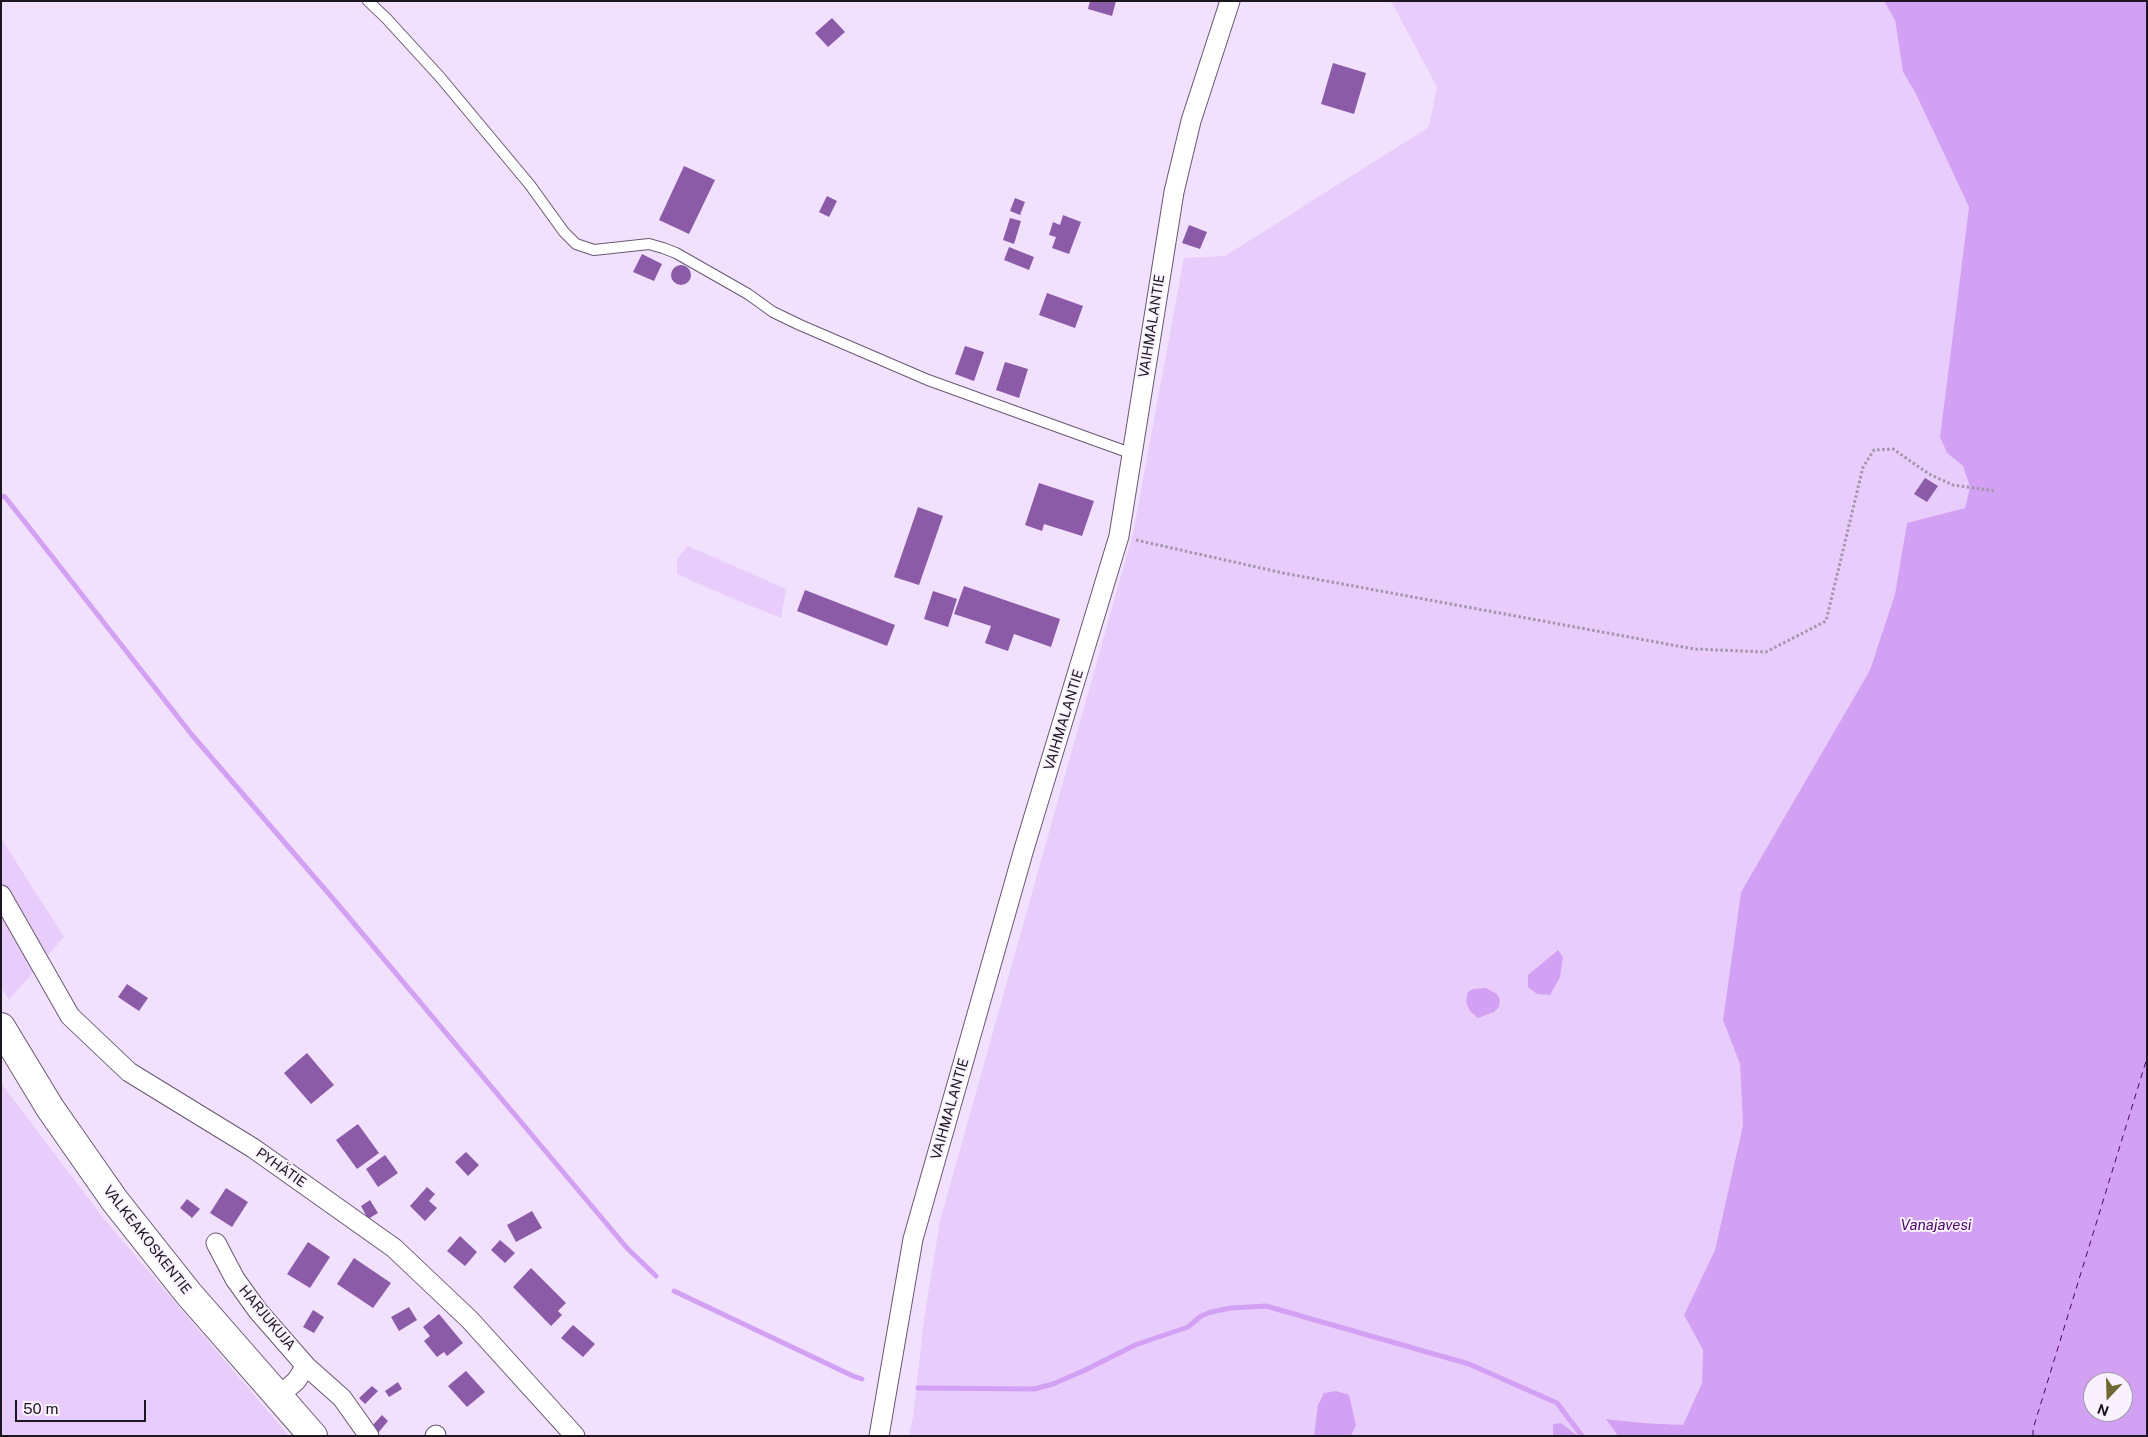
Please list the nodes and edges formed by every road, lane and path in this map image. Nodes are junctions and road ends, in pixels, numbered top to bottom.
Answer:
1 (368, 1) edge
2 (1230, 1) edge
3 (1133, 454) junction
4 (1996, 491) dead end
5 (1119, 536) junction
6 (1, 896) edge
7 (1, 1027) edge
8 (216, 1243) dead end
9 (306, 1366) junction
10 (279, 1396) junction
11 (314, 1436) edge
12 (369, 1436) edge
13 (575, 1436) edge
14 (879, 1436) edge

1 - 3 lane
2 - 3 street, VAIHMALANTIE
3 - 5 street, VAIHMALANTIE
4 - 5 path
5 - 14 street, VAIHMALANTIE
6 - 13 street, PYHÄTIE
7 - 10 street, VALKEAKOSKENTIE
8 - 9 street, HARJUKUJA
9 - 10 street
9 - 12 street, HARJUKUJA
10 - 11 street, VALKEAKOSKENTIE

